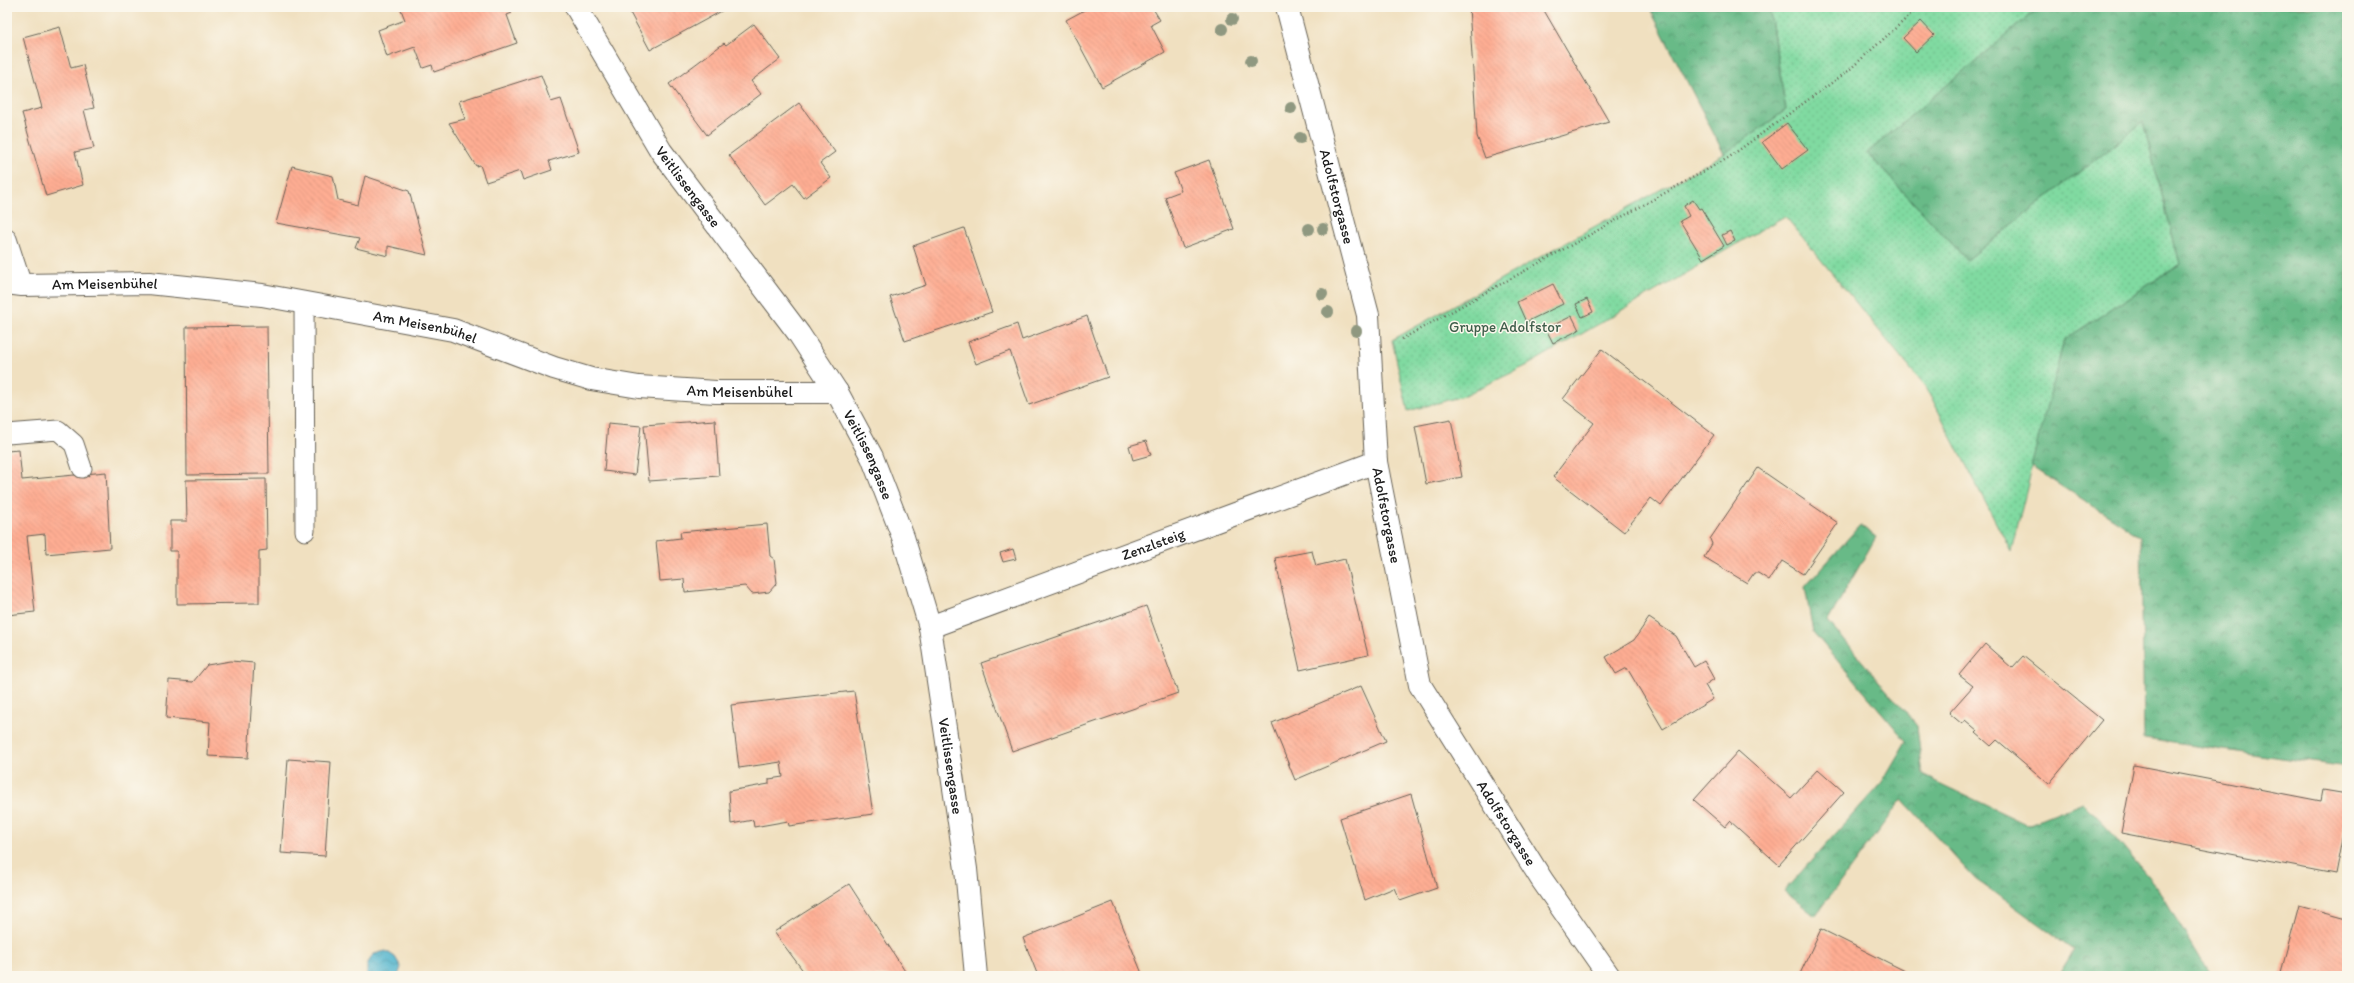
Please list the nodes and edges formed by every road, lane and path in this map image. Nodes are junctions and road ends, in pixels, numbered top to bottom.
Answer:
1 (576, 7) edge
2 (1287, 7) edge
3 (1919, 7) edge
4 (7, 240) edge
5 (15, 284) edge
6 (304, 302) junction
7 (1400, 340) dead end
8 (838, 392) junction
9 (7, 434) edge
10 (1376, 462) junction
11 (82, 468) dead end
12 (305, 531) dead end
13 (930, 627) junction
14 (976, 976) edge
15 (1609, 976) edge

1 - 8 street, Veitlissengasse
2 - 10 street, Adolfstorgasse
3 - 7 path
4 - 5 lane
5 - 6 street, Am Meisenbühel
6 - 8 street, Am Meisenbühel
6 - 12 lane
8 - 13 street, Veitlissengasse
9 - 11 lane
10 - 13 street, Zenzlsteig
10 - 15 street, Adolfstorgasse
13 - 14 street, Veitlissengasse

